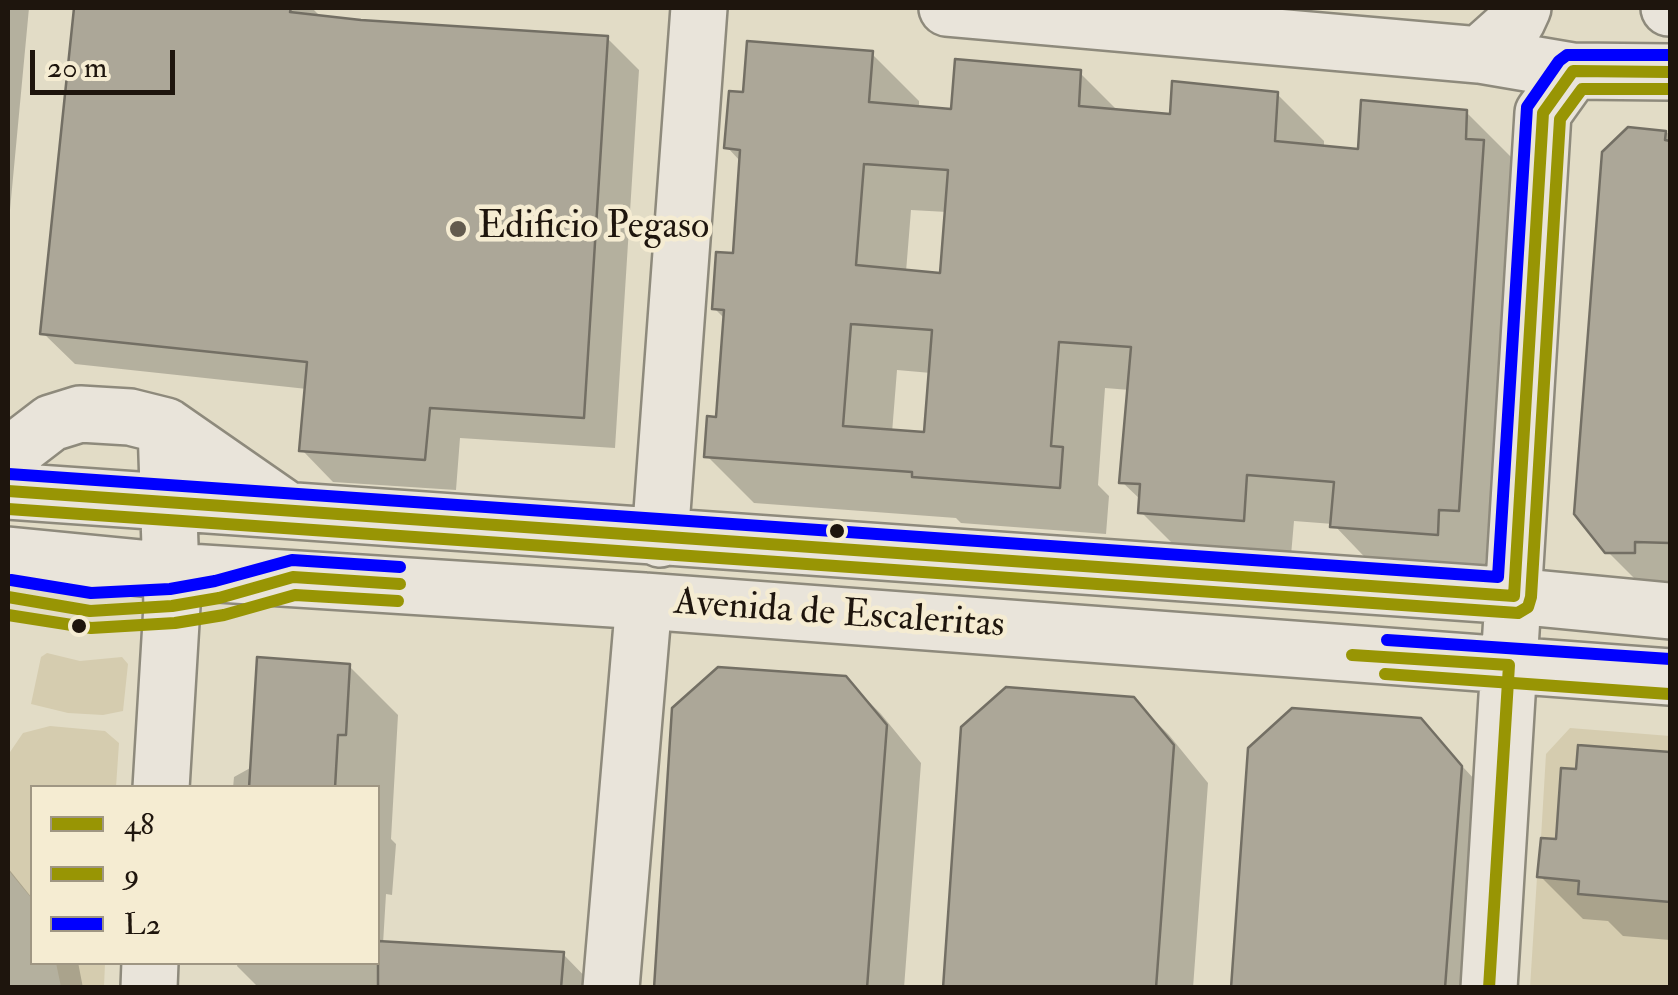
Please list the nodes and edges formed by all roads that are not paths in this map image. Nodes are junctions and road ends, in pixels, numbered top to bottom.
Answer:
1 (699, 8) edge
2 (947, 8) edge
3 (1523, 8) edge
4 (1479, 55) junction
5 (1573, 71) junction
6 (1670, 72) edge
7 (166, 426) junction
8 (8, 465) edge
9 (8, 492) edge
10 (171, 502) junction
11 (287, 510) junction
12 (660, 539) junction
13 (8, 555) edge
14 (172, 588) junction
15 (1514, 596) junction
16 (644, 602) junction
17 (1670, 611) edge
18 (1509, 666) junction
19 (1670, 677) edge
20 (160, 785) edge
21 (611, 988) edge
22 (1489, 988) edge

1 - 12 street
2 - 4 street
3 - 4 street
4 - 5 street
5 - 6 street
5 - 15 street
7 - 8 street
7 - 10 street
7 - 11 street
9 - 10 street, Avenida de Escaleritas
10 - 11 street, Avenida de Escaleritas
10 - 14 street
11 - 12 street, Avenida de Escaleritas
12 - 15 street, Avenida de Escaleritas
13 - 14 street
14 - 16 street, Avenida de Escaleritas
14 - 20 street
15 - 17 street, Avenida de Escaleritas
15 - 18 street
16 - 18 street, Avenida de Escaleritas
16 - 21 street
18 - 19 street, Avenida de Escaleritas
18 - 22 street

